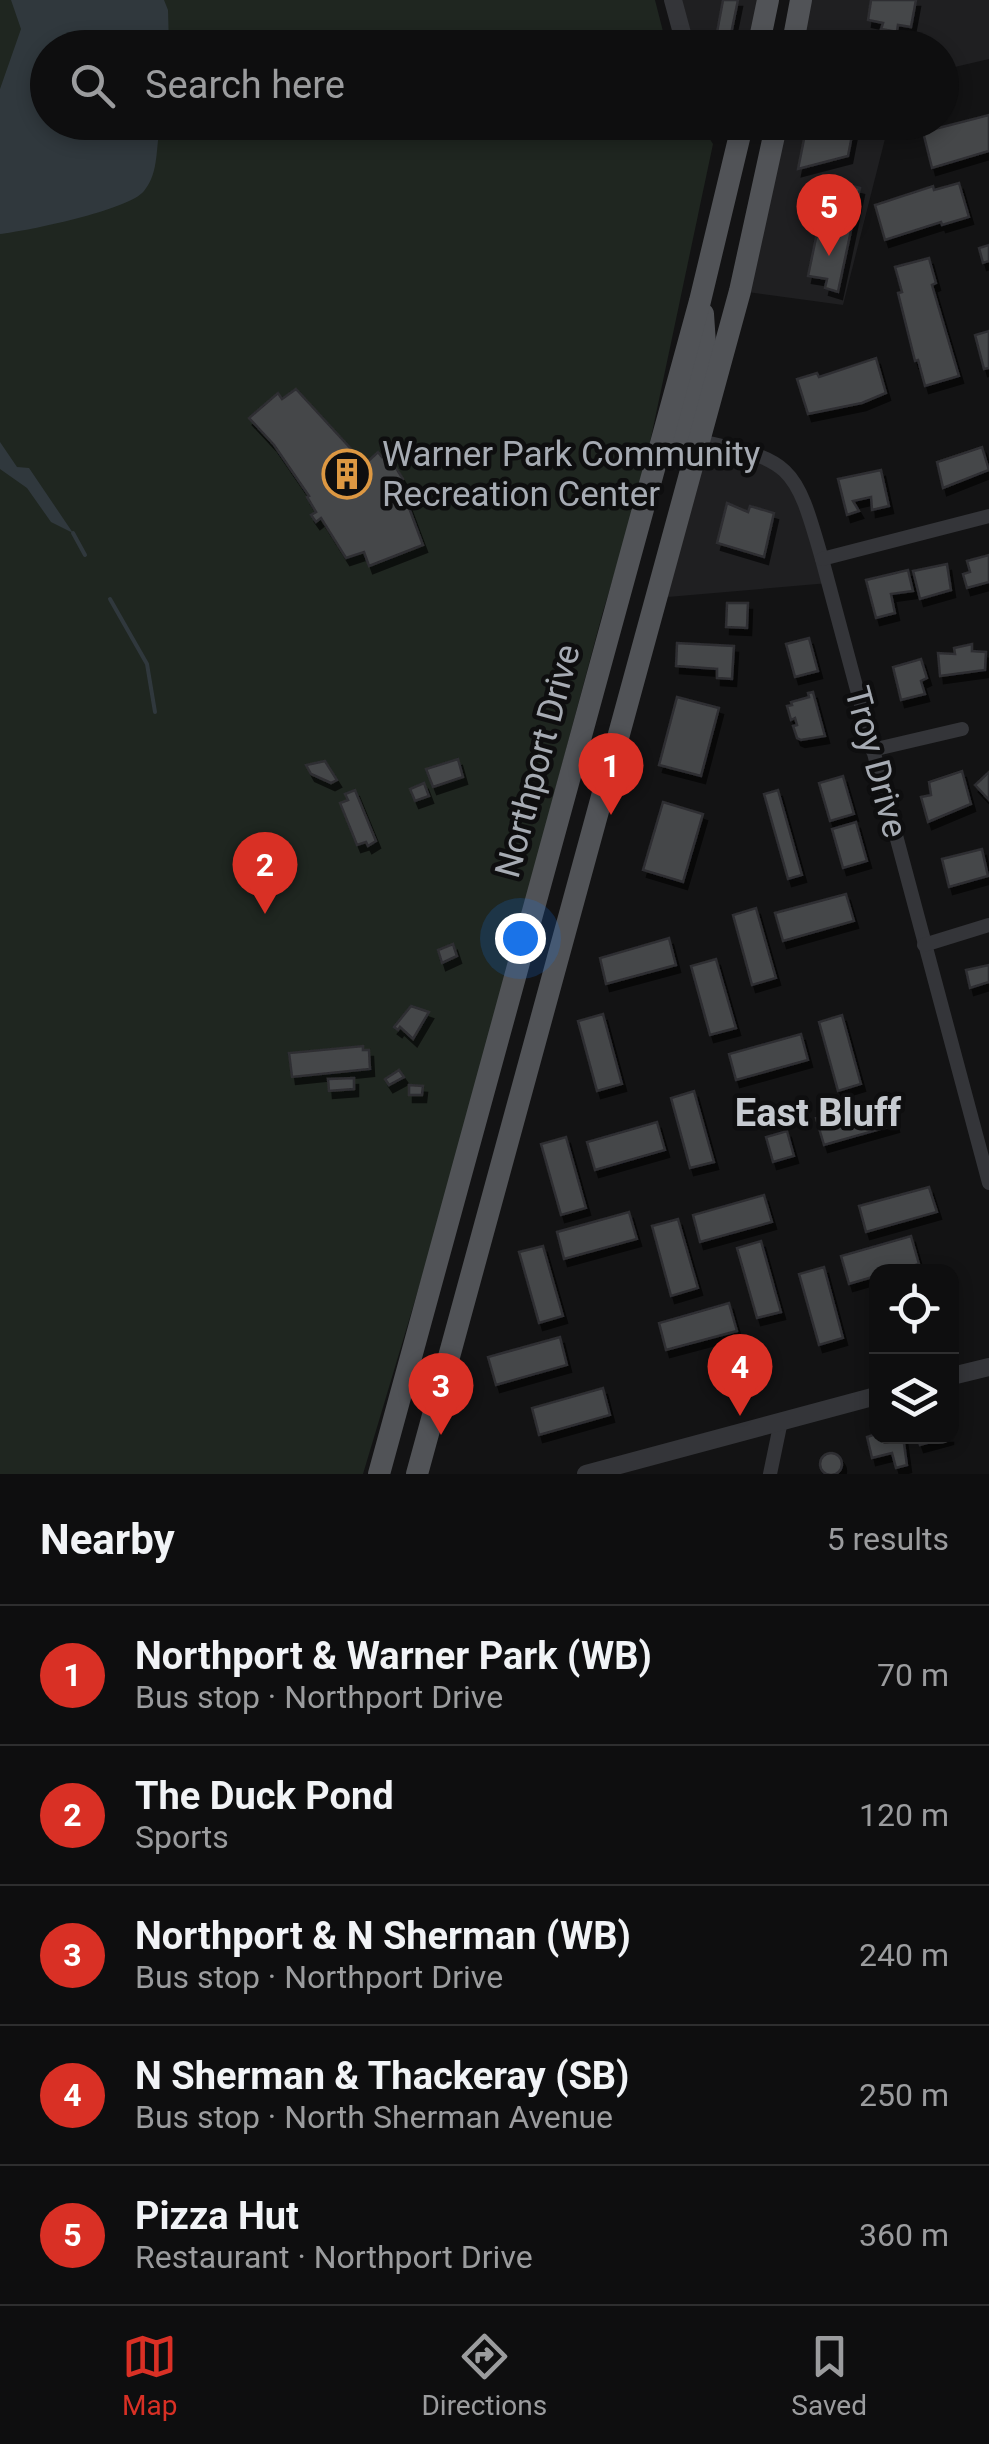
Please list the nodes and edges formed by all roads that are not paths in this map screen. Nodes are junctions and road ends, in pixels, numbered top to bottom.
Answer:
1 (673, 0) edge
2 (768, 0) edge
3 (801, 0) edge
4 (681, 30) edge
5 (762, 30) edge
6 (795, 30) edge
7 (725, 140) edge
8 (738, 140) edge
9 (773, 140) edge
10 (715, 243) junction
11 (681, 437) junction
12 (989, 516) edge
13 (822, 559) junction
14 (962, 728) dead end
15 (872, 750) junction
16 (989, 925) edge
17 (924, 944) junction
18 (982, 1134) edge
19 (989, 1183) edge
20 (989, 1367) edge
21 (959, 1374) edge
22 (869, 1398) edge
23 (780, 1421) junction
24 (379, 1474) edge
25 (417, 1474) edge
26 (586, 1474) edge
27 (770, 1474) edge

1 - 4 street
2 - 5 main road
3 - 6 main road
7 - 10 main road
8 - 10 main road
9 - 11 main road, Northport Drive
10 - 11 main road
11 - 13 street, Troy Drive
11 - 24 main road, Northport Drive
11 - 25 main road, Northport Drive
12 - 13 street
13 - 15 street, Troy Drive
14 - 15 street
15 - 17 street, Troy Drive
16 - 17 street
17 - 18 street, Troy Drive
18 - 19 street, Troy Drive
20 - 21 street
22 - 23 street
23 - 26 street
23 - 27 street

